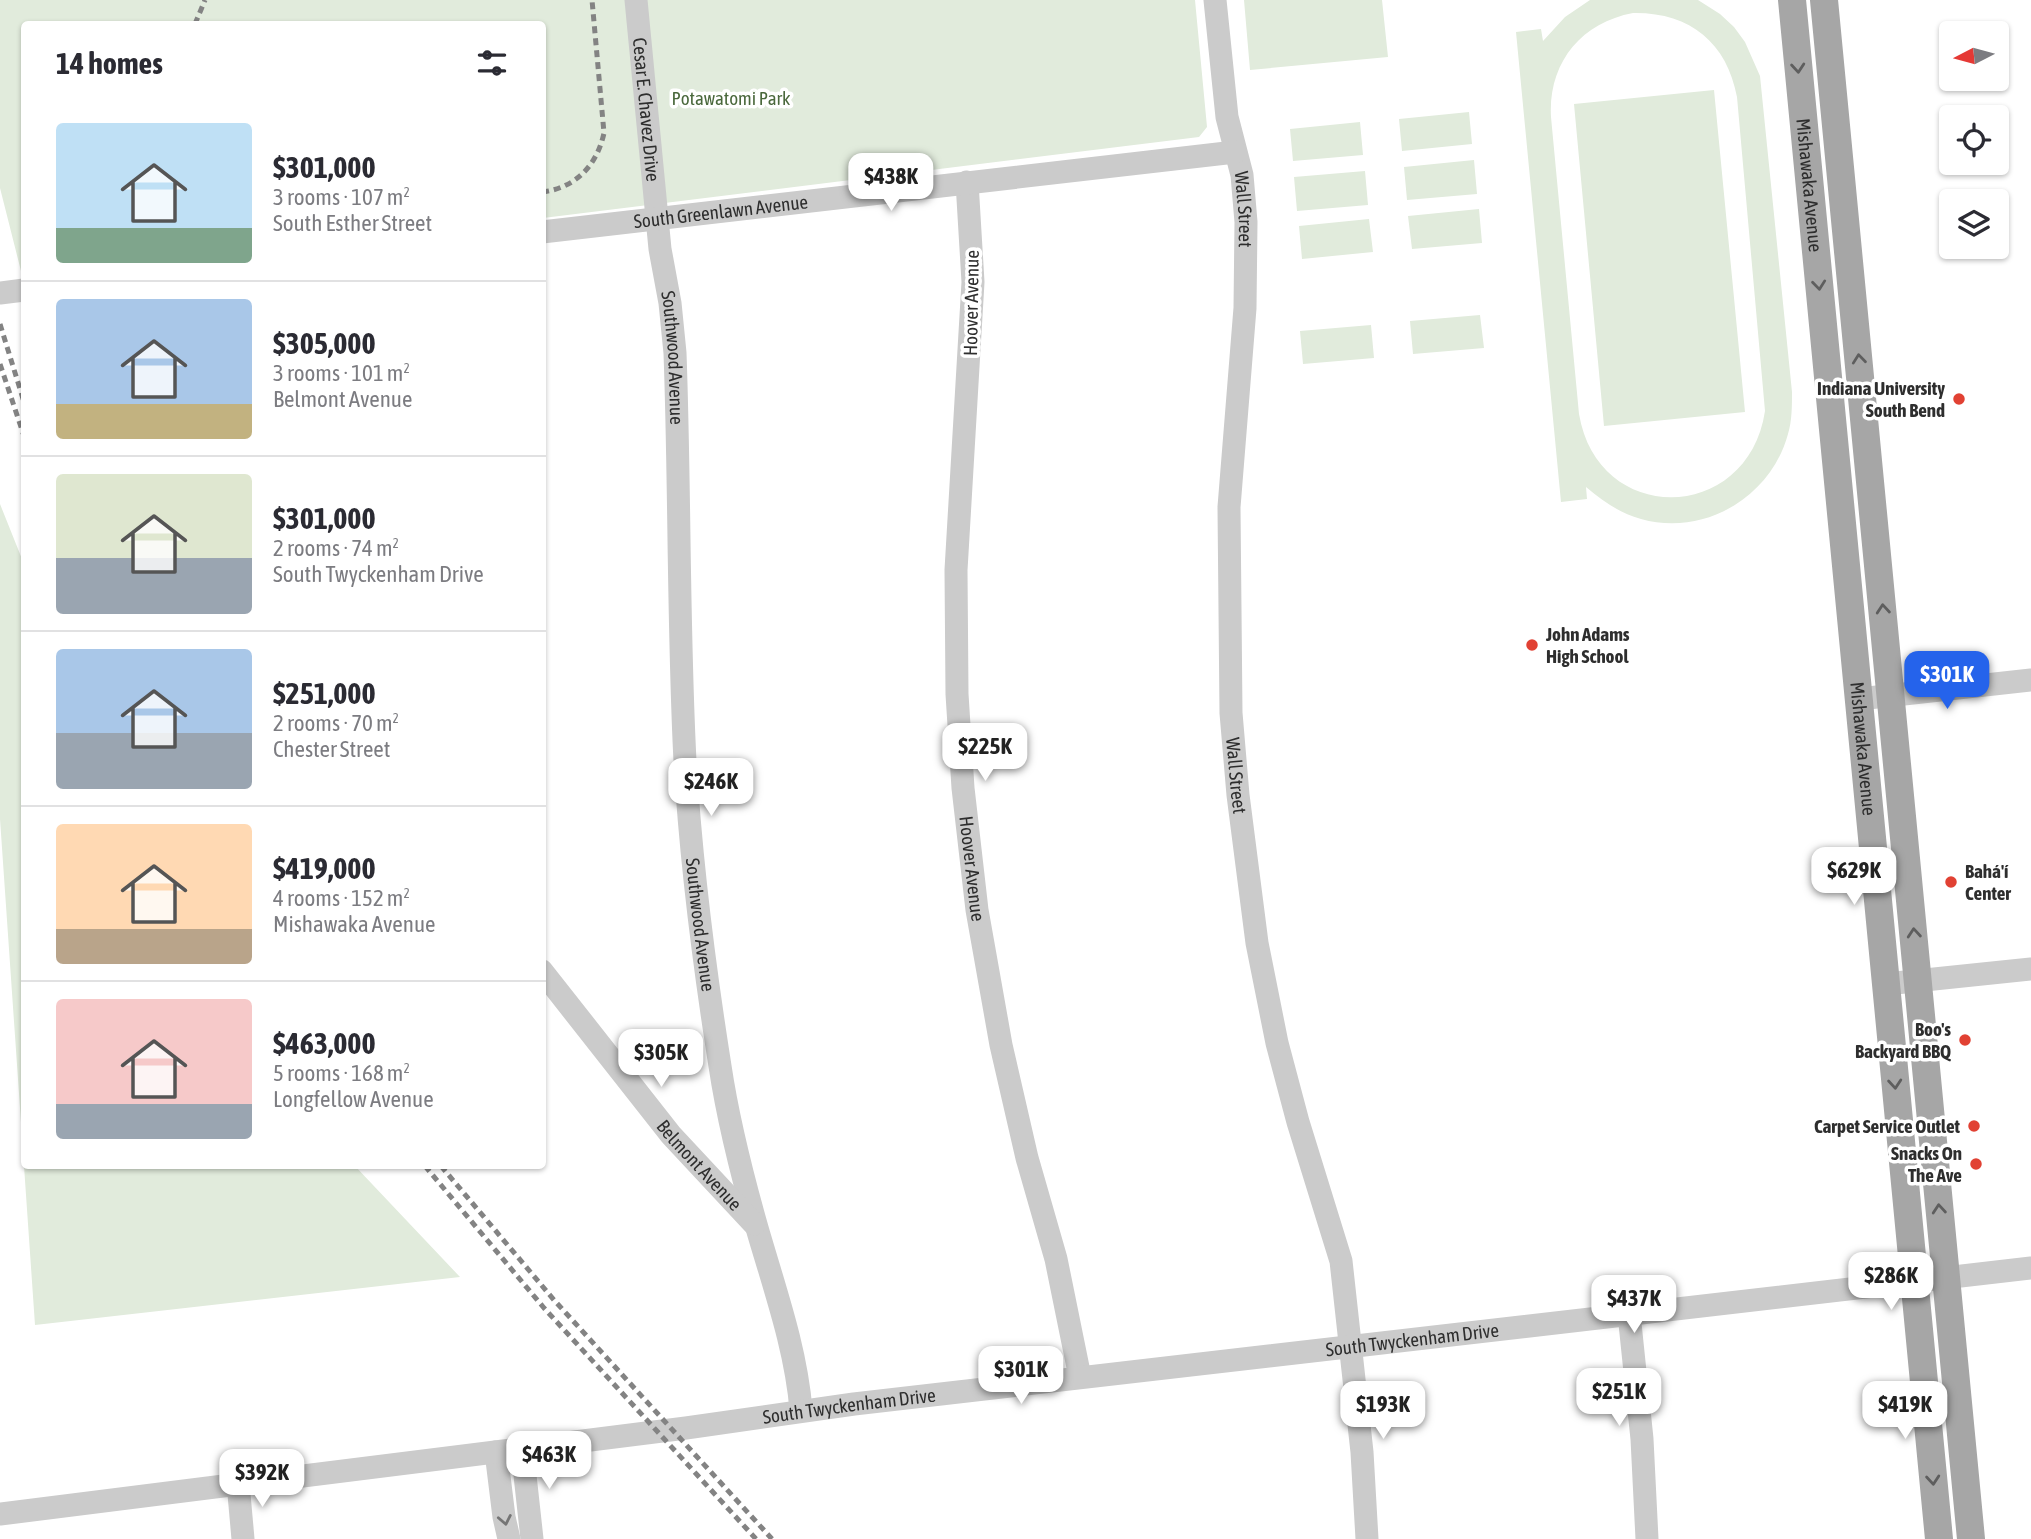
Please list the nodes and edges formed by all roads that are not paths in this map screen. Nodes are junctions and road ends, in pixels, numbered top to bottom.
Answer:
1 (636, 0) edge
2 (1215, 0) edge
3 (1792, 0) edge
4 (1824, 0) edge
5 (1235, 152) junction
6 (967, 182) junction
7 (657, 219) junction
8 (546, 232) edge
9 (21, 290) edge
10 (0, 293) edge
11 (2031, 680) edge
12 (1891, 695) junction
13 (1859, 699) junction
14 (2031, 969) edge
15 (546, 976) edge
16 (1918, 981) junction
17 (1886, 984) junction
18 (756, 1226) junction
19 (2031, 1268) edge
20 (1946, 1277) junction
21 (1913, 1280) junction
22 (1629, 1314) junction
23 (1351, 1346) junction
24 (1080, 1377) junction
25 (802, 1410) junction
26 (523, 1448) junction
27 (496, 1452) junction
28 (238, 1483) junction
29 (0, 1514) edge
30 (243, 1539) edge
31 (509, 1539) edge
32 (532, 1539) edge
33 (1367, 1539) edge
34 (1647, 1539) edge
35 (1939, 1539) edge
36 (1971, 1539) edge

1 - 7 street, Cesar E. Chavez Drive
2 - 5 street, Wall Street
3 -> 13 main road, Mishawaka Avenue
12 -> 4 main road, Mishawaka Avenue
5 - 6 street, South Greenlawn Avenue
5 - 23 street, Wall Street
6 - 7 street, South Greenlawn Avenue
6 - 24 street, Hoover Avenue
7 - 8 street, South Greenlawn Avenue
7 - 18 street, Southwood Avenue
9 - 10 street
11 - 12 street
12 - 13 street
16 -> 12 main road, Mishawaka Avenue
13 - 17 main road, Mishawaka Avenue
14 - 16 street
15 - 18 street, Belmont Avenue
16 - 17 street
20 -> 16 main road, Mishawaka Avenue
17 -> 21 main road, Mishawaka Avenue
18 - 25 street, Southwood Avenue
19 - 20 street, South Twyckenham Drive
20 - 21 street, South Twyckenham Drive
20 - 36 main road, Mishawaka Avenue
21 - 22 street, South Twyckenham Drive
21 -> 35 main road, Mishawaka Avenue
22 - 23 street, South Twyckenham Drive
22 - 34 street
23 - 24 street, South Twyckenham Drive
23 - 33 street, Wall Street
24 - 25 street, South Twyckenham Drive
25 - 26 street, South Twyckenham Drive
26 - 27 street, South Twyckenham Drive
26 - 32 street
27 - 28 street, South Twyckenham Drive
27 -> 31 street
28 - 29 street, South Twyckenham Drive
28 - 30 street

